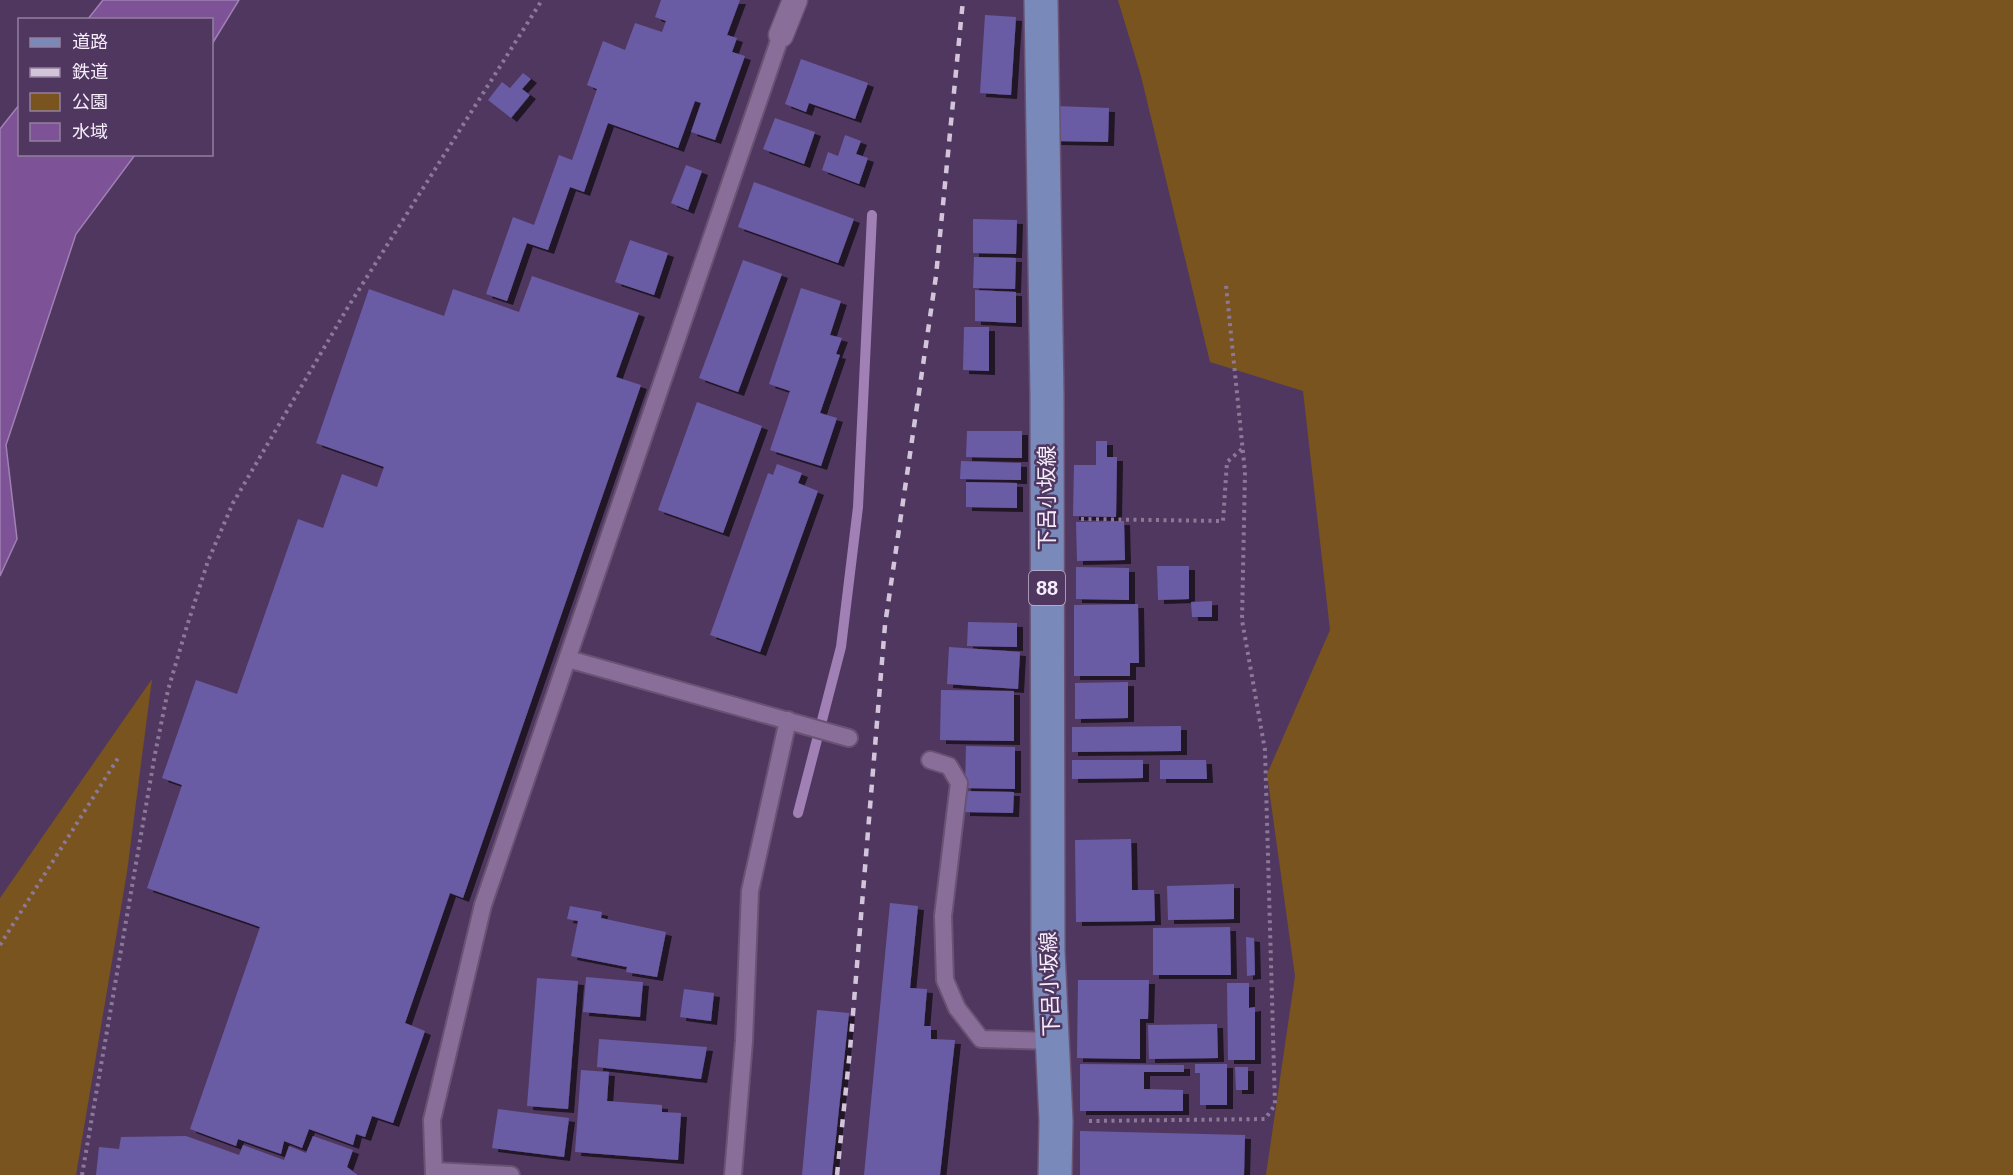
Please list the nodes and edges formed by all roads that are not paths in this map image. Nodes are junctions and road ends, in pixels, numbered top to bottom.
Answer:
1 (795, 0) edge
2 (1041, 0) edge
3 (782, 35) joint
4 (568, 659) junction
5 (788, 720) junction
6 (849, 738) dead end
7 (930, 760) dead end
8 (1052, 1041) junction
9 (435, 1173) edge
10 (511, 1175) edge
11 (734, 1175) edge
12 (1055, 1175) edge

1 - 3 street
2 - 8 main road, 下呂小坂線 / 88
3 - 4 lane
4 - 5 lane
4 - 9 lane
5 - 6 lane
5 - 11 lane
7 - 8 lane
8 - 12 main road, 下呂小坂線 / 88
9 - 10 lane

